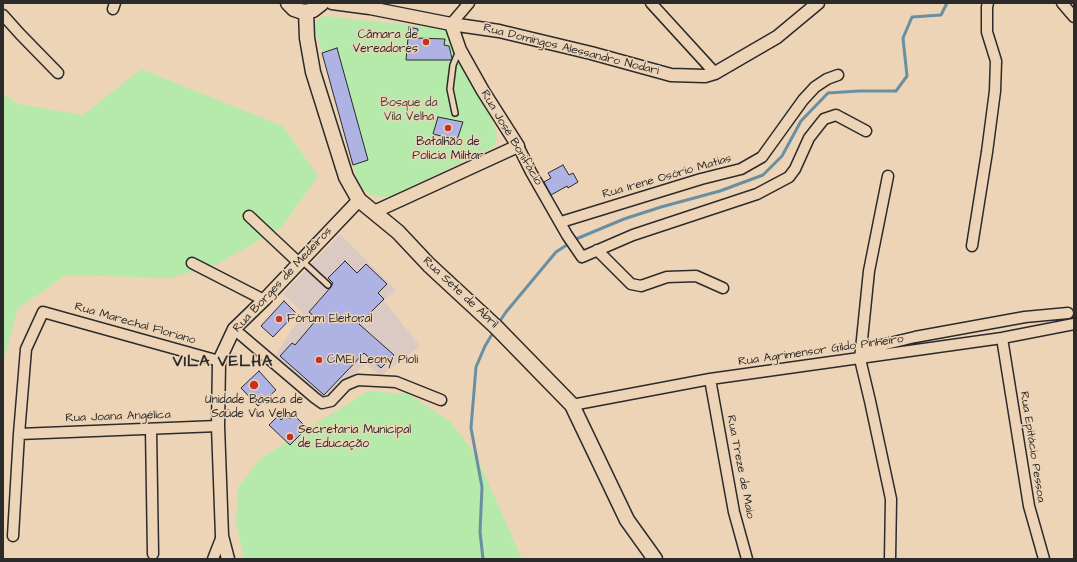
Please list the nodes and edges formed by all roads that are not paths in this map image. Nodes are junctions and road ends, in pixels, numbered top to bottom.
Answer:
1 (288, 3) edge
2 (322, 3) edge
3 (332, 3) edge
4 (469, 3) edge
5 (651, 3) edge
6 (818, 3) edge
7 (988, 3) edge
8 (1062, 3) edge
9 (306, 12) junction
10 (3, 15) edge
11 (1074, 17) edge
12 (451, 24) junction
13 (460, 50) junction
14 (58, 73) dead end
15 (715, 73) junction
16 (838, 75) dead end
17 (455, 113) dead end
18 (866, 131) dead end
19 (518, 146) junction
20 (888, 176) dead end
21 (359, 200) junction
22 (374, 212) junction
23 (248, 216) dead end
24 (560, 222) junction
25 (972, 246) dead end
26 (597, 250) junction
27 (300, 262) junction
28 (192, 263) dead end
29 (328, 285) dead end
30 (723, 288) dead end
31 (264, 300) junction
32 (1071, 313) edge
33 (1071, 324) edge
34 (234, 329) junction
35 (1002, 338) junction
36 (860, 354) junction
37 (219, 361) junction
38 (710, 379) junction
39 (441, 400) dead end
40 (572, 405) junction
41 (218, 426) junction
42 (151, 429) junction
43 (19, 434) junction
44 (13, 536) dead end
45 (222, 536) junction
46 (153, 554) dead end
47 (213, 559) edge
48 (228, 559) edge
49 (655, 559) edge
50 (747, 559) edge
51 (890, 559) edge
52 (1044, 559) edge

1 - 9 main road
2 - 9 main road
3 - 12 street, Rua Domingos Alessandro Nodari
4 - 12 street
5 - 15 street
6 - 15 street
7 - 25 street
8 - 11 street
9 - 21 main road, Rua Sete de Abril
10 - 14 street
12 - 13 street, Rua José Bonifácio
12 - 15 street, Rua Domingos Alessandro Nodari
13 - 17 lane
13 - 19 street, Rua José Bonifácio
16 - 24 street, Rua Irene Osório Matias
18 - 26 street
19 - 22 street
19 - 24 street, Rua José Bonifácio
20 - 36 street
21 - 22 main road, Rua Sete de Abril
21 - 27 street, Rua Borges de Medeiros
22 - 40 main road, Rua Sete de Abril
23 - 27 street
24 - 26 street, Rua José Bonifácio
26 - 30 street
27 - 29 lane
27 - 31 street, Rua Borges de Medeiros
28 - 31 street
31 - 34 street, Rua Borges de Medeiros
32 - 33 street
32 - 36 street
33 - 35 street, Rua Agrimensor Gildo Pinheiro
34 - 37 street, Rua Borges de Medeiros
34 - 39 street
35 - 36 street, Rua Agrimensor Gildo Pinheiro
35 - 52 street, Rua Epitácio Pessoa
36 - 38 street, Rua Agrimensor Gildo Pinheiro
36 - 51 street
37 - 41 street, Rua Borges de Medeiros
37 - 43 street, Rua Marechal Floriano
38 - 40 street, Rua Agrimensor Gildo Pinheiro
38 - 50 street, Rua Treze de Maio
40 - 49 main road, Rua Sete de Abril
41 - 42 street, Rua Joana Angélica
41 - 45 street, Rua Borges de Medeiros
42 - 43 street, Rua Joana Angélica
42 - 46 street
43 - 44 street
45 - 47 street
45 - 48 street, Rua Borges de Medeiros

